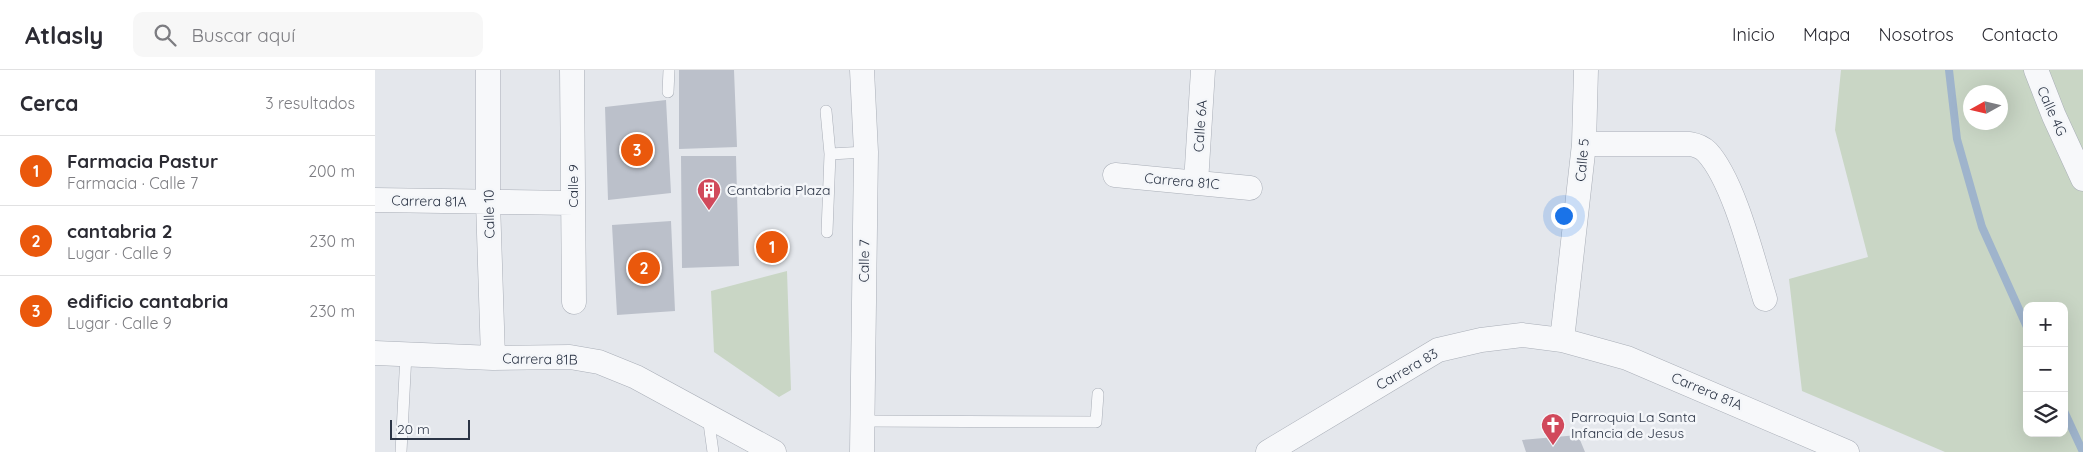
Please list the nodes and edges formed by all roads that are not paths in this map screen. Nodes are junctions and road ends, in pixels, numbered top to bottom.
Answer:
1 (488, 70) edge
2 (572, 70) edge
3 (669, 70) edge
4 (862, 70) edge
5 (1203, 70) edge
6 (1586, 70) edge
7 (2036, 70) edge
8 (668, 92) dead end
9 (825, 111) dead end
10 (1584, 144) junction
11 (866, 152) junction
12 (830, 154) junction
13 (1115, 175) dead end
14 (2083, 179) edge
15 (1196, 183) junction
16 (1250, 188) dead end
17 (375, 200) edge
18 (488, 202) junction
19 (573, 203) junction
20 (827, 232) dead end
21 (1765, 299) dead end
22 (574, 302) dead end
23 (1562, 340) junction
24 (375, 353) edge
25 (406, 354) junction
26 (493, 358) junction
27 (1098, 394) dead end
28 (708, 416) junction
29 (862, 421) junction
30 (1811, 444) edge
31 (401, 452) edge
32 (713, 452) edge
33 (773, 452) edge
34 (862, 452) edge
35 (1268, 452) edge
36 (1847, 452) edge

1 - 18 street, Calle 10
2 - 19 street, Calle 9
3 - 8 lane
4 - 11 street, Calle 7
5 - 15 street, Calle 6A
6 - 10 street, Calle 5
7 - 14 street, Calle 4G
9 - 12 lane
10 - 21 street
10 - 23 street, Calle 5
11 - 12 lane
11 - 29 street, Calle 7
12 - 20 lane
13 - 15 street, Carrera 81C
15 - 16 street, Carrera 81C
17 - 18 street, Carrera 81A
18 - 19 street, Carrera 81A
18 - 26 street, Calle 10
19 - 22 street, Calle 9
23 - 30 street, Carrera 81A
23 - 35 street, Carrera 83
24 - 25 street, Carrera 81B
25 - 26 street, Carrera 81B
25 - 31 lane
26 - 28 street, Carrera 81B
27 - 29 lane
28 - 32 lane
28 - 33 street, Carrera 81B
29 - 34 street, Calle 7
30 - 36 street, Carrera 81A

